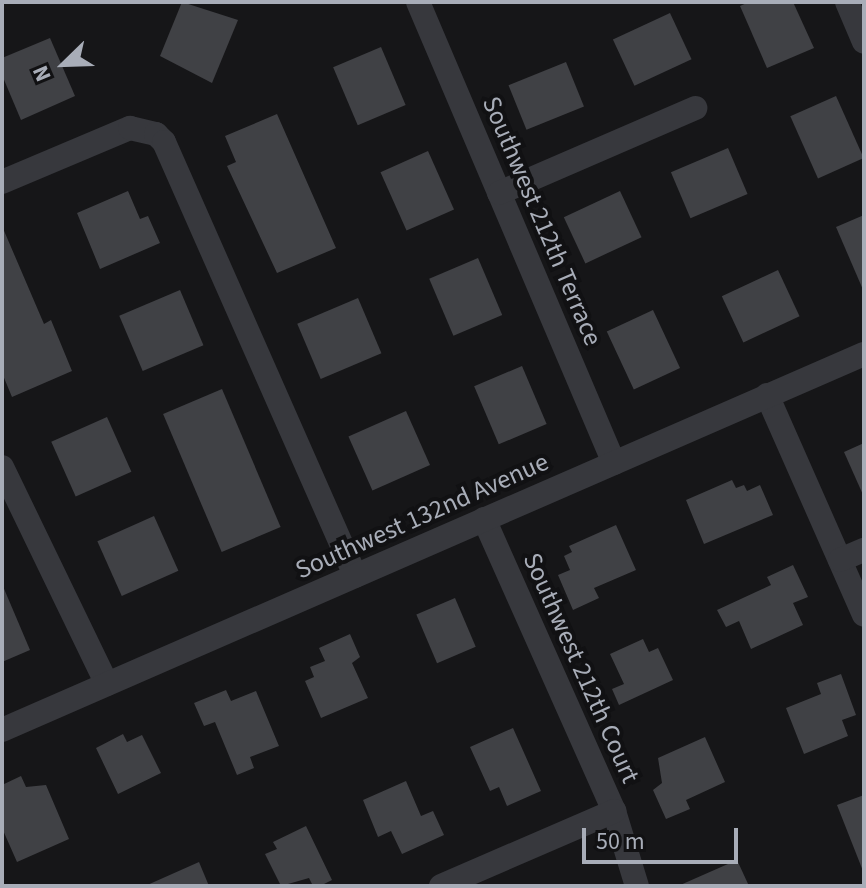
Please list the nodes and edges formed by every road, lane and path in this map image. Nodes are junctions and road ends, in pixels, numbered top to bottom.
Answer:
1 (418, 2) edge
2 (847, 2) edge
3 (864, 42) edge
4 (695, 108) dead end
5 (2, 182) edge
6 (499, 193) junction
7 (864, 354) edge
8 (767, 395) junction
9 (614, 463) junction
10 (2, 467) edge
11 (484, 519) junction
12 (864, 550) edge
13 (840, 560) junction
14 (355, 576) junction
15 (864, 615) edge
16 (107, 684) junction
17 (2, 730) edge
18 (614, 811) junction
19 (441, 886) edge
20 (637, 886) edge

1 - 6 street, Southwest 212th Terrace
2 - 3 street
4 - 6 street
5 - 14 street
6 - 9 street, Southwest 212th Terrace
7 - 8 street, Southwest 132nd Avenue
8 - 9 street, Southwest 132nd Avenue
8 - 13 street
9 - 11 street, Southwest 132nd Avenue
10 - 16 street
11 - 14 street, Southwest 132nd Avenue
11 - 18 street, Southwest 212th Court
12 - 13 street
13 - 15 street
14 - 16 street, Southwest 132nd Avenue
16 - 17 street, Southwest 132nd Avenue
18 - 19 street
18 - 20 street, Southwest 212th Court

